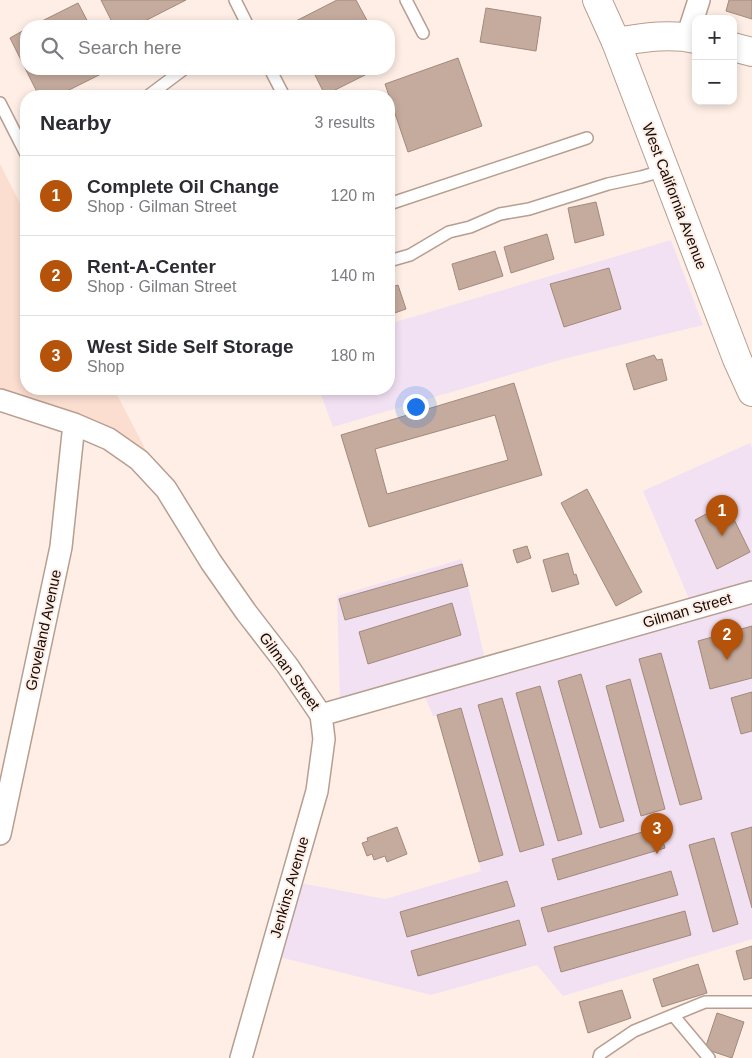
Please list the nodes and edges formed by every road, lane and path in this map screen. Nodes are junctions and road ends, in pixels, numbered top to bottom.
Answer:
1 (235, 0) edge
2 (406, 0) edge
3 (597, 0) edge
4 (699, 0) edge
5 (696, 15) edge
6 (245, 20) edge
7 (423, 33) dead end
8 (692, 38) edge
9 (616, 42) junction
10 (737, 48) edge
11 (752, 52) edge
12 (176, 75) edge
13 (273, 75) edge
14 (156, 90) edge
15 (281, 90) edge
16 (0, 104) edge
17 (587, 138) dead end
18 (20, 142) edge
19 (665, 170) junction
20 (395, 202) edge
21 (395, 259) edge
22 (752, 392) edge
23 (0, 400) edge
24 (74, 424) junction
25 (752, 592) edge
26 (321, 715) junction
27 (0, 834) edge
28 (752, 1002) edge
29 (673, 1015) junction
30 (241, 1058) edge
31 (599, 1058) edge
32 (709, 1058) edge

1 - 6 lane
2 - 7 lane
3 - 9 main road, West California Avenue
4 - 5 street
8 - 9 main road
9 - 19 main road, West California Avenue
10 - 11 main road
12 - 14 lane
13 - 15 lane
16 - 18 lane
17 - 20 lane
19 - 21 lane
19 - 22 main road, West California Avenue
23 - 24 street, Gilman Street
24 - 26 street, Gilman Street
24 - 27 street, Groveland Avenue
25 - 26 street, Gilman Street
26 - 30 street, Jenkins Avenue
28 - 29 lane
29 - 31 lane
29 - 32 lane

